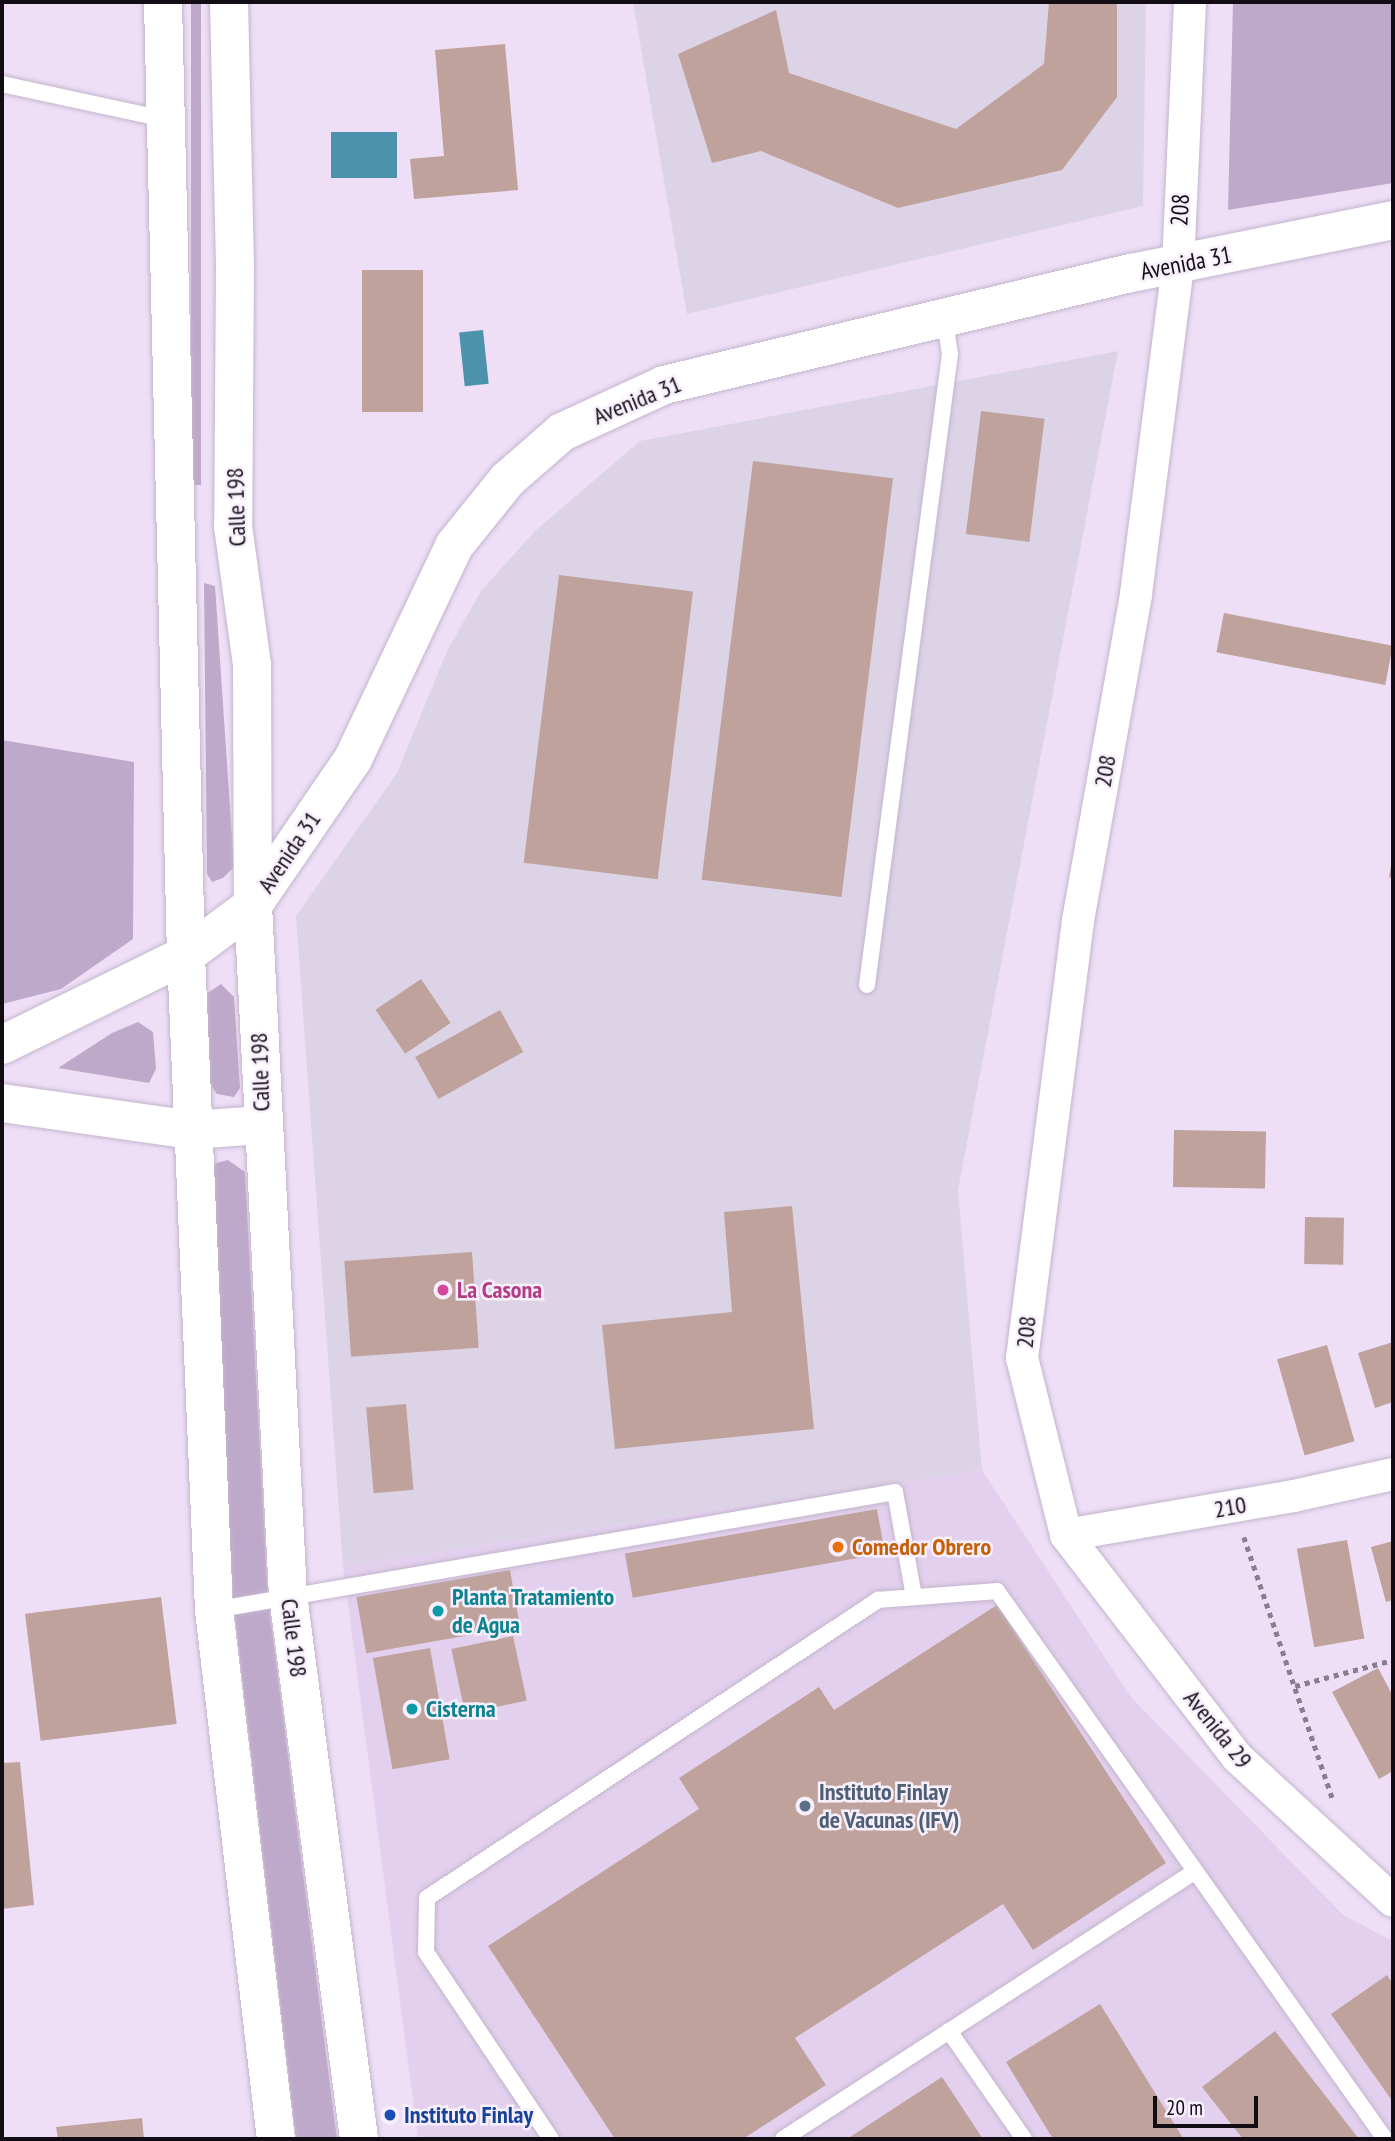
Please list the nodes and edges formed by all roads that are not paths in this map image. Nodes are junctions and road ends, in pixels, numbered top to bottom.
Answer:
1 (163, 2) edge
2 (229, 2) edge
3 (1190, 2) edge
4 (2, 84) edge
5 (164, 119) junction
6 (1393, 220) edge
7 (1178, 266) junction
8 (944, 318) junction
9 (178, 522) junction
10 (233, 526) junction
11 (253, 905) junction
12 (186, 955) junction
13 (256, 981) junction
14 (867, 985) dead end
15 (2, 1045) edge
16 (2, 1103) edge
17 (262, 1125) junction
18 (191, 1130) junction
19 (1393, 1474) edge
20 (1066, 1535) junction
21 (288, 1595) junction
22 (914, 1597) junction
23 (214, 1610) junction
24 (1195, 1871) junction
25 (1393, 1901) edge
26 (948, 2031) junction
27 (276, 2139) edge
28 (359, 2139) edge
29 (551, 2139) edge
30 (783, 2139) edge
31 (1024, 2139) edge
32 (1385, 2139) edge

1 - 5 main road
2 - 10 main road, Calle 198
3 - 7 street, 208
4 - 5 lane
5 - 9 main road
6 - 7 main road, Avenida 31
7 - 8 main road, Avenida 31
7 - 20 street, 208
8 - 11 main road, Avenida 31
8 - 14 lane
9 - 10 main road
9 - 12 main road
10 - 11 main road, Calle 198
11 - 12 main road, Avenida 31
11 - 13 main road, Calle 198
12 - 13 main road
12 - 15 main road, Avenida 31
12 - 18 main road
13 - 17 main road, Calle 198
16 - 18 main road
17 - 18 main road
17 - 21 main road, Calle 198
18 - 23 main road
19 - 20 street, 210
20 - 25 street, Avenida 29
21 - 22 lane
21 - 23 lane
21 - 28 main road, Calle 198
22 - 24 lane
22 - 29 lane
23 - 27 main road
24 - 26 lane
24 - 32 lane
26 - 30 lane
26 - 31 lane

